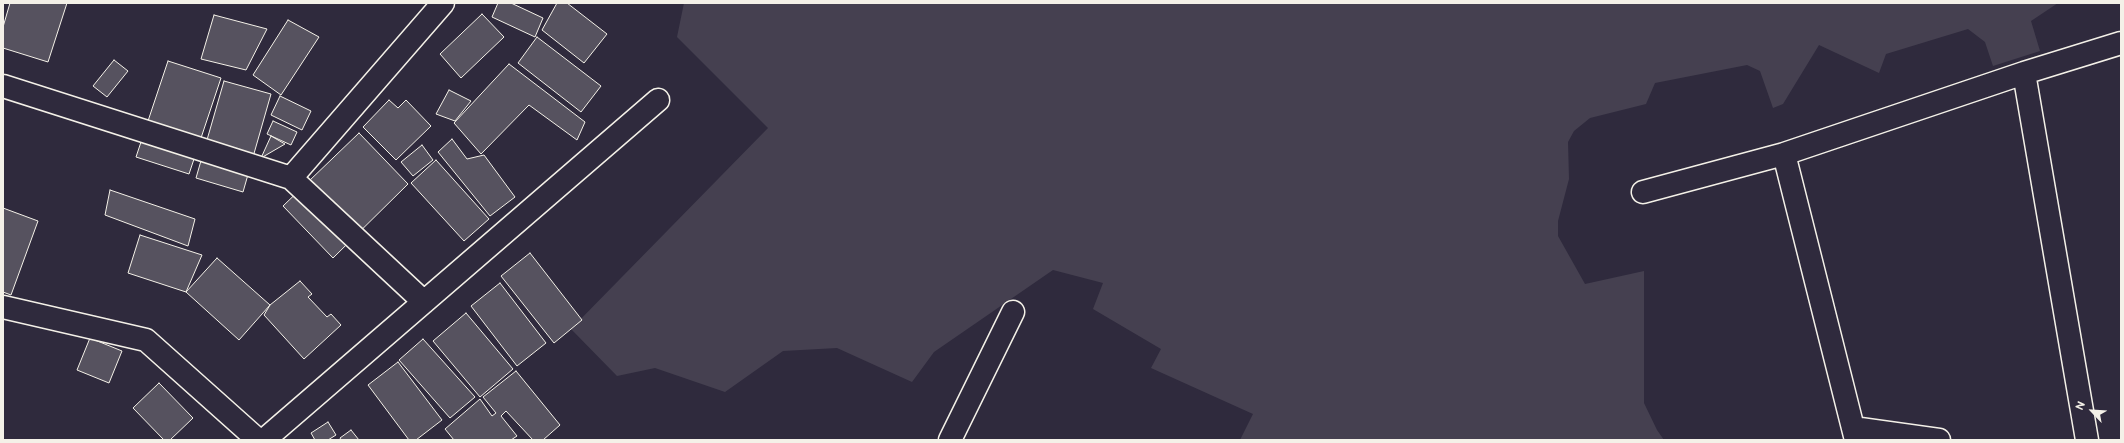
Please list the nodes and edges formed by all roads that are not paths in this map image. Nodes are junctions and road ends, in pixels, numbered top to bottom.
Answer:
1 (443, 3) edge
2 (2121, 43) edge
3 (2024, 73) junction
4 (3, 86) edge
5 (658, 100) dead end
6 (1784, 154) junction
7 (291, 178) junction
8 (1643, 192) dead end
9 (424, 302) junction
10 (3, 307) edge
11 (1013, 312) dead end
12 (1855, 434) edge
13 (258, 440) edge
14 (264, 440) edge
15 (950, 440) edge
16 (1939, 440) edge
17 (2087, 440) edge

1 - 7 street
2 - 3 street
3 - 6 street
3 - 17 street
4 - 7 street
5 - 9 street
6 - 8 street
6 - 12 street
7 - 9 street
9 - 14 street
10 - 13 street
11 - 15 street
12 - 16 street

